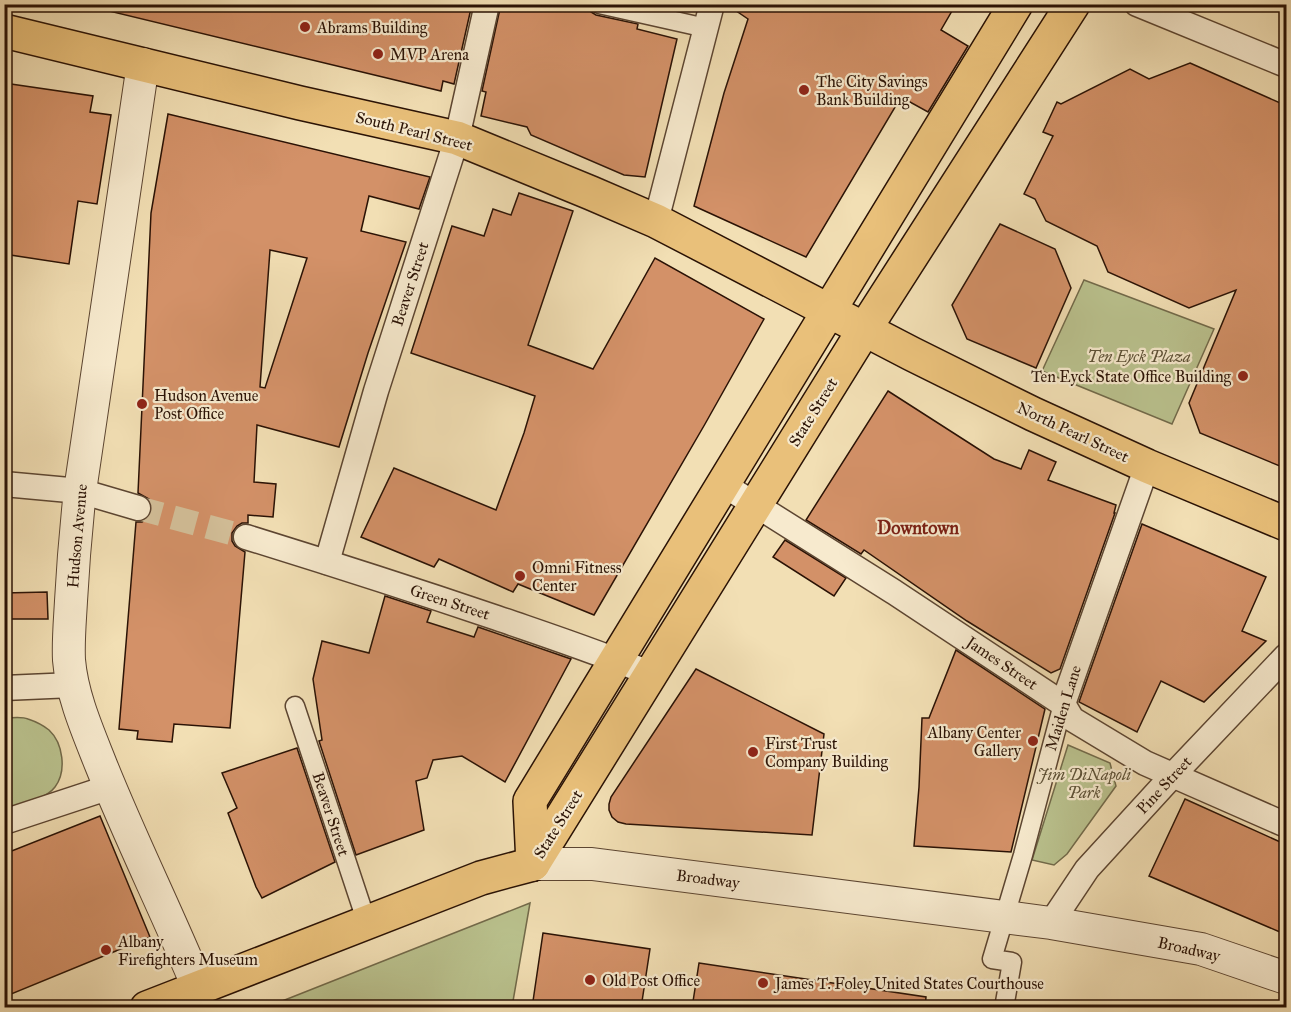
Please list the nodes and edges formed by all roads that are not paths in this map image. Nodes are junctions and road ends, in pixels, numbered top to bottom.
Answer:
1 (487, 4) edge
2 (598, 4) edge
3 (712, 4) edge
4 (1016, 4) edge
5 (1073, 4) edge
6 (1137, 4) edge
7 (706, 28) junction
8 (4, 31) edge
9 (143, 64) junction
10 (1287, 65) edge
11 (457, 138) junction
12 (656, 221) junction
13 (829, 312) junction
14 (864, 330) junction
15 (1147, 466) junction
16 (4, 484) edge
17 (724, 485) junction
18 (80, 491) junction
19 (756, 505) junction
20 (138, 508) tunnel mouth
21 (1287, 524) edge
22 (246, 537) tunnel mouth
23 (327, 562) junction
24 (1287, 656) edge
25 (617, 659) junction
26 (651, 674) junction
27 (73, 685) junction
28 (4, 688) edge
29 (1062, 704) junction
30 (295, 706) dead end
31 (1173, 775) junction
32 (110, 787) junction
33 (4, 822) edge
34 (1287, 825) edge
35 (533, 864) junction
36 (1005, 917) junction
37 (367, 922) junction
38 (1052, 923) junction
39 (1287, 978) edge
40 (198, 987) junction
41 (147, 1008) edge
42 (1004, 1008) edge

1 - 11 street, Beaver Street
2 - 7 street
3 - 7 street
4 - 13 main road, State Street
5 - 14 main road, State Street
6 - 10 street
7 - 12 street
8 - 9 main road, South Pearl Street
9 - 11 main road, South Pearl Street
9 - 18 street, Hudson Avenue
11 - 12 main road, South Pearl Street
11 - 23 street, Beaver Street
12 - 13 main road, South Pearl Street
13 - 14 main road, South Pearl Street
13 - 17 main road, State Street
14 - 15 main road, North Pearl Street
14 - 19 main road, State Street
15 - 21 main road, North Pearl Street
15 - 29 street, Maiden Lane
16 - 18 street
17 - 19 street, James Street
17 - 25 main road, State Street
18 - 20 street
18 - 27 street, Hudson Avenue
19 - 26 main road, State Street
19 - 29 street, James Street
22 - 23 street, Green Street
23 - 25 street, Green Street
24 - 31 street, Pine Street
25 - 26 street, Green Street
25 - 35 main road, State Street
26 - 35 main road, State Street
27 - 28 street
27 - 32 street, Hudson Avenue
29 - 31 street, James Street
29 - 36 street, Maiden Lane
30 - 37 street, Beaver Street
31 - 34 street, James Street
31 - 38 street, Pine Street
32 - 33 street
32 - 40 street, Hudson Avenue
35 - 36 street, Broadway
35 - 37 main road, Broadway
36 - 38 street, Broadway
36 - 42 street, Maiden Lane
37 - 40 main road, Broadway
38 - 39 street, Broadway
40 - 41 main road, Broadway

